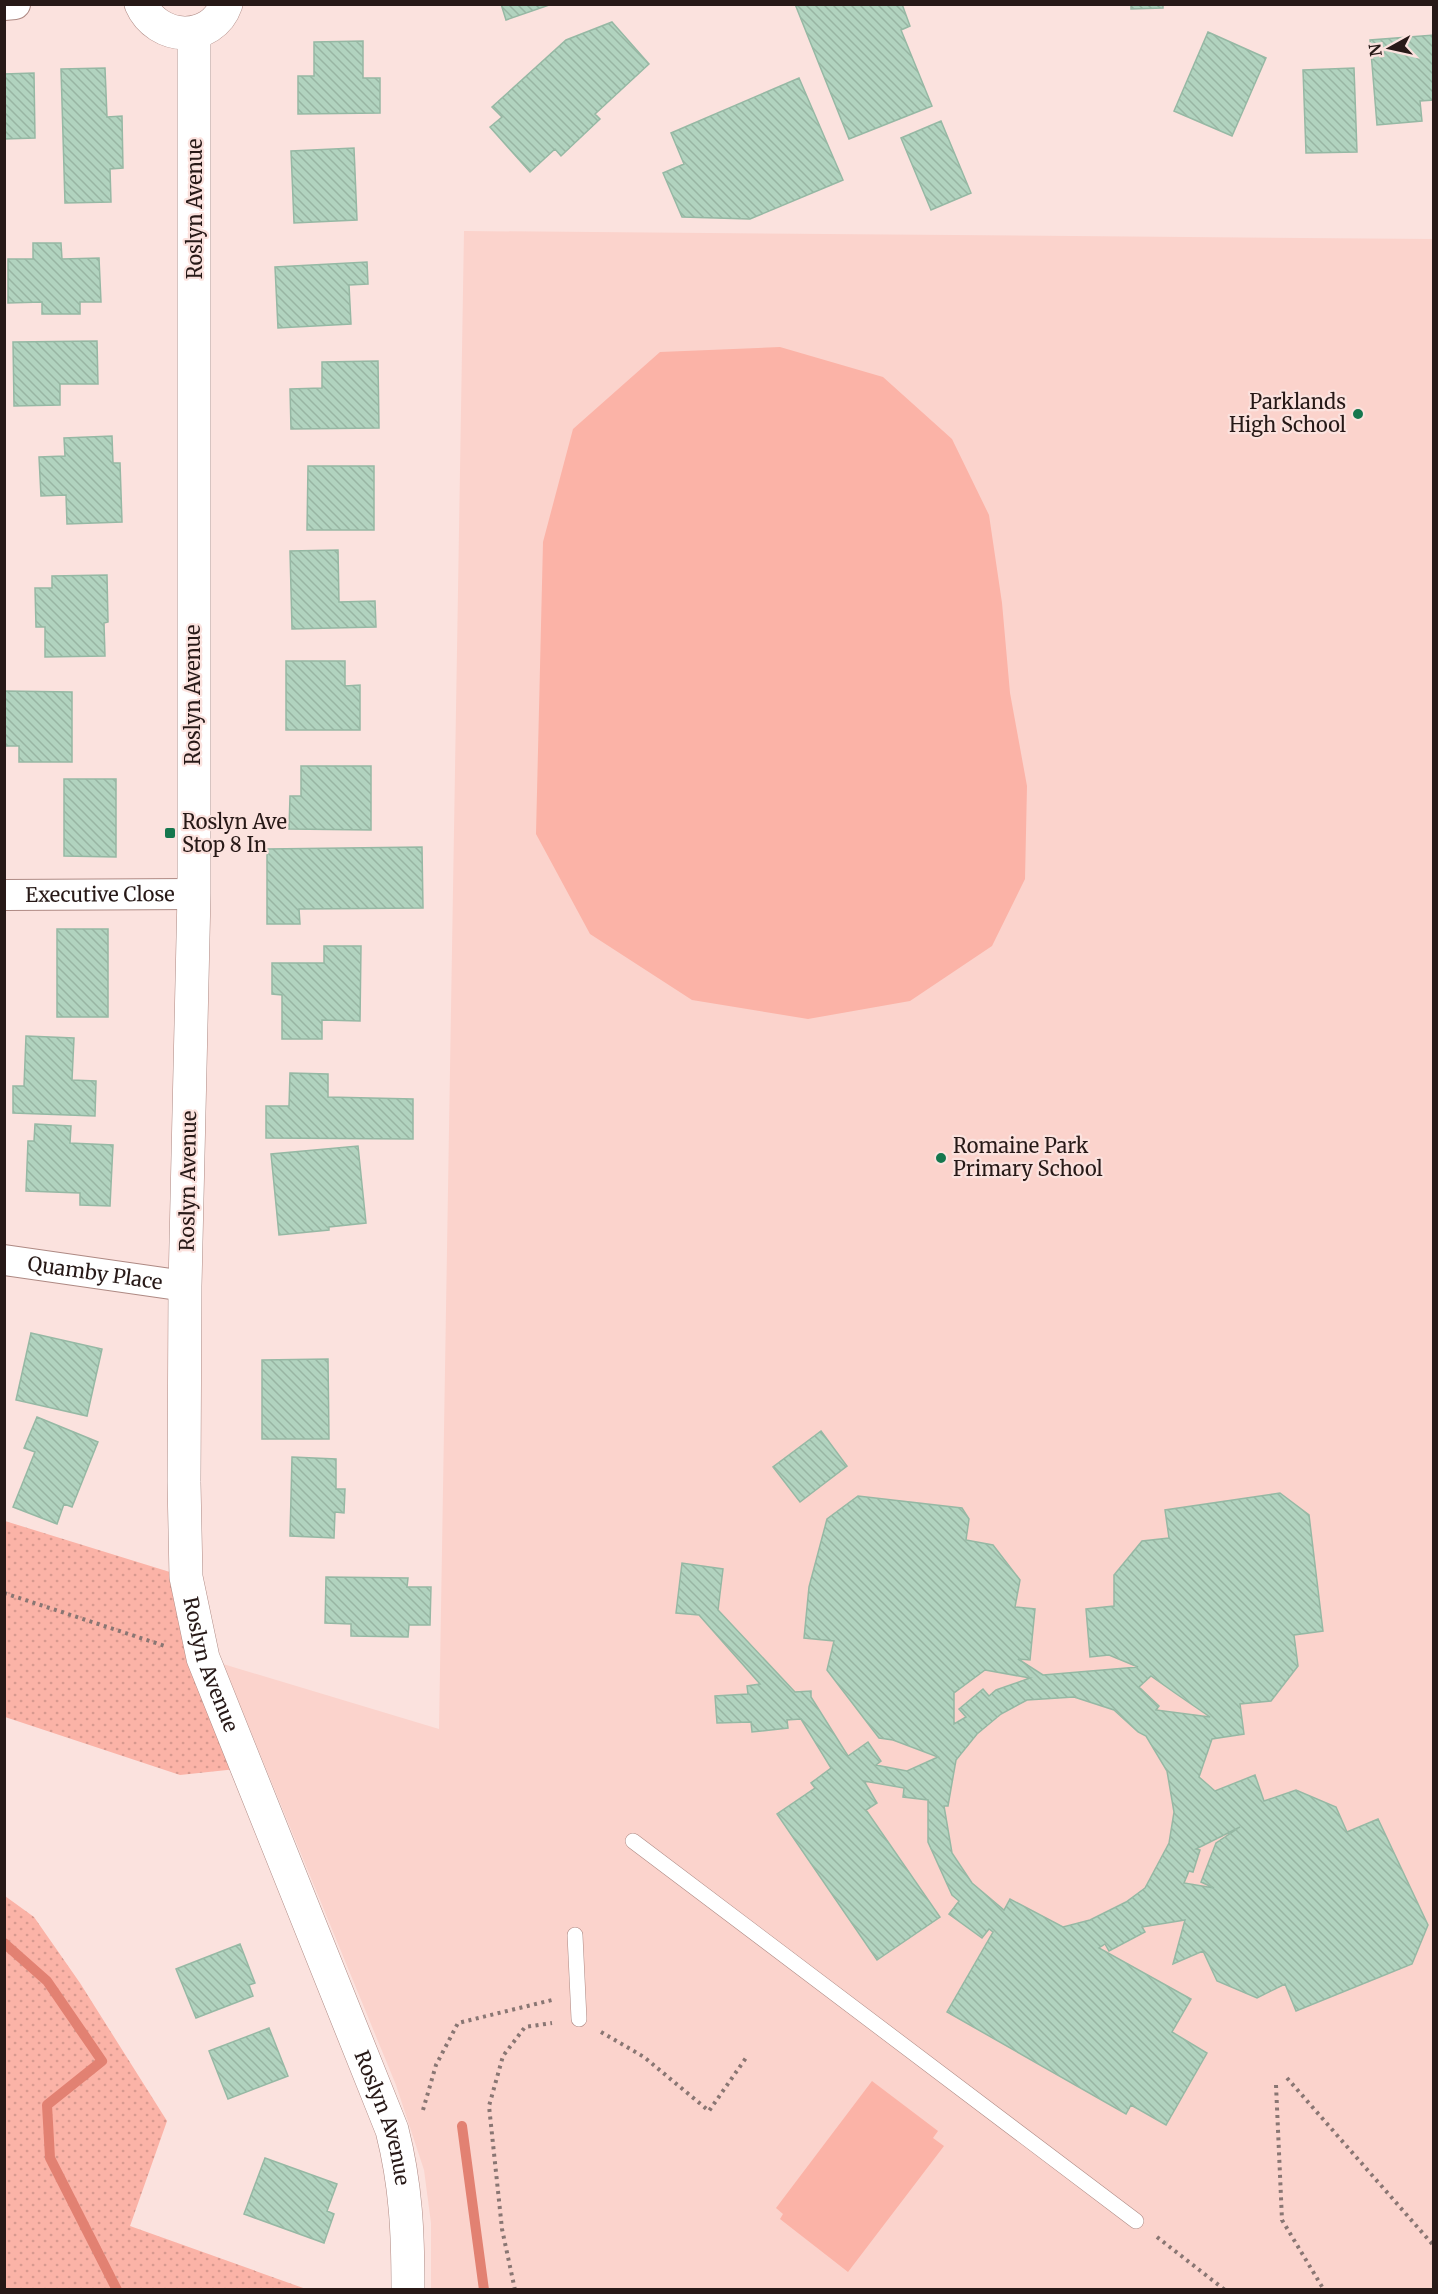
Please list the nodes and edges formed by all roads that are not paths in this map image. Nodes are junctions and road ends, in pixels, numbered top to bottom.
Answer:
1 (15, 4) edge
2 (141, 4) edge
3 (226, 4) edge
4 (4, 5) edge
5 (194, 33) junction
6 (194, 894) junction
7 (4, 895) edge
8 (4, 1260) edge
9 (185, 1286) junction
10 (633, 1841) dead end
11 (575, 1935) dead end
12 (579, 2019) road end
13 (1136, 2221) road end
14 (408, 2289) edge

1 - 4 street
2 - 5 street
3 - 5 street
5 - 6 street, Roslyn Avenue
6 - 7 street, Executive Close
6 - 9 street, Roslyn Avenue
8 - 9 street, Quamby Place
9 - 14 street, Roslyn Avenue
10 - 13 lane
11 - 12 lane

